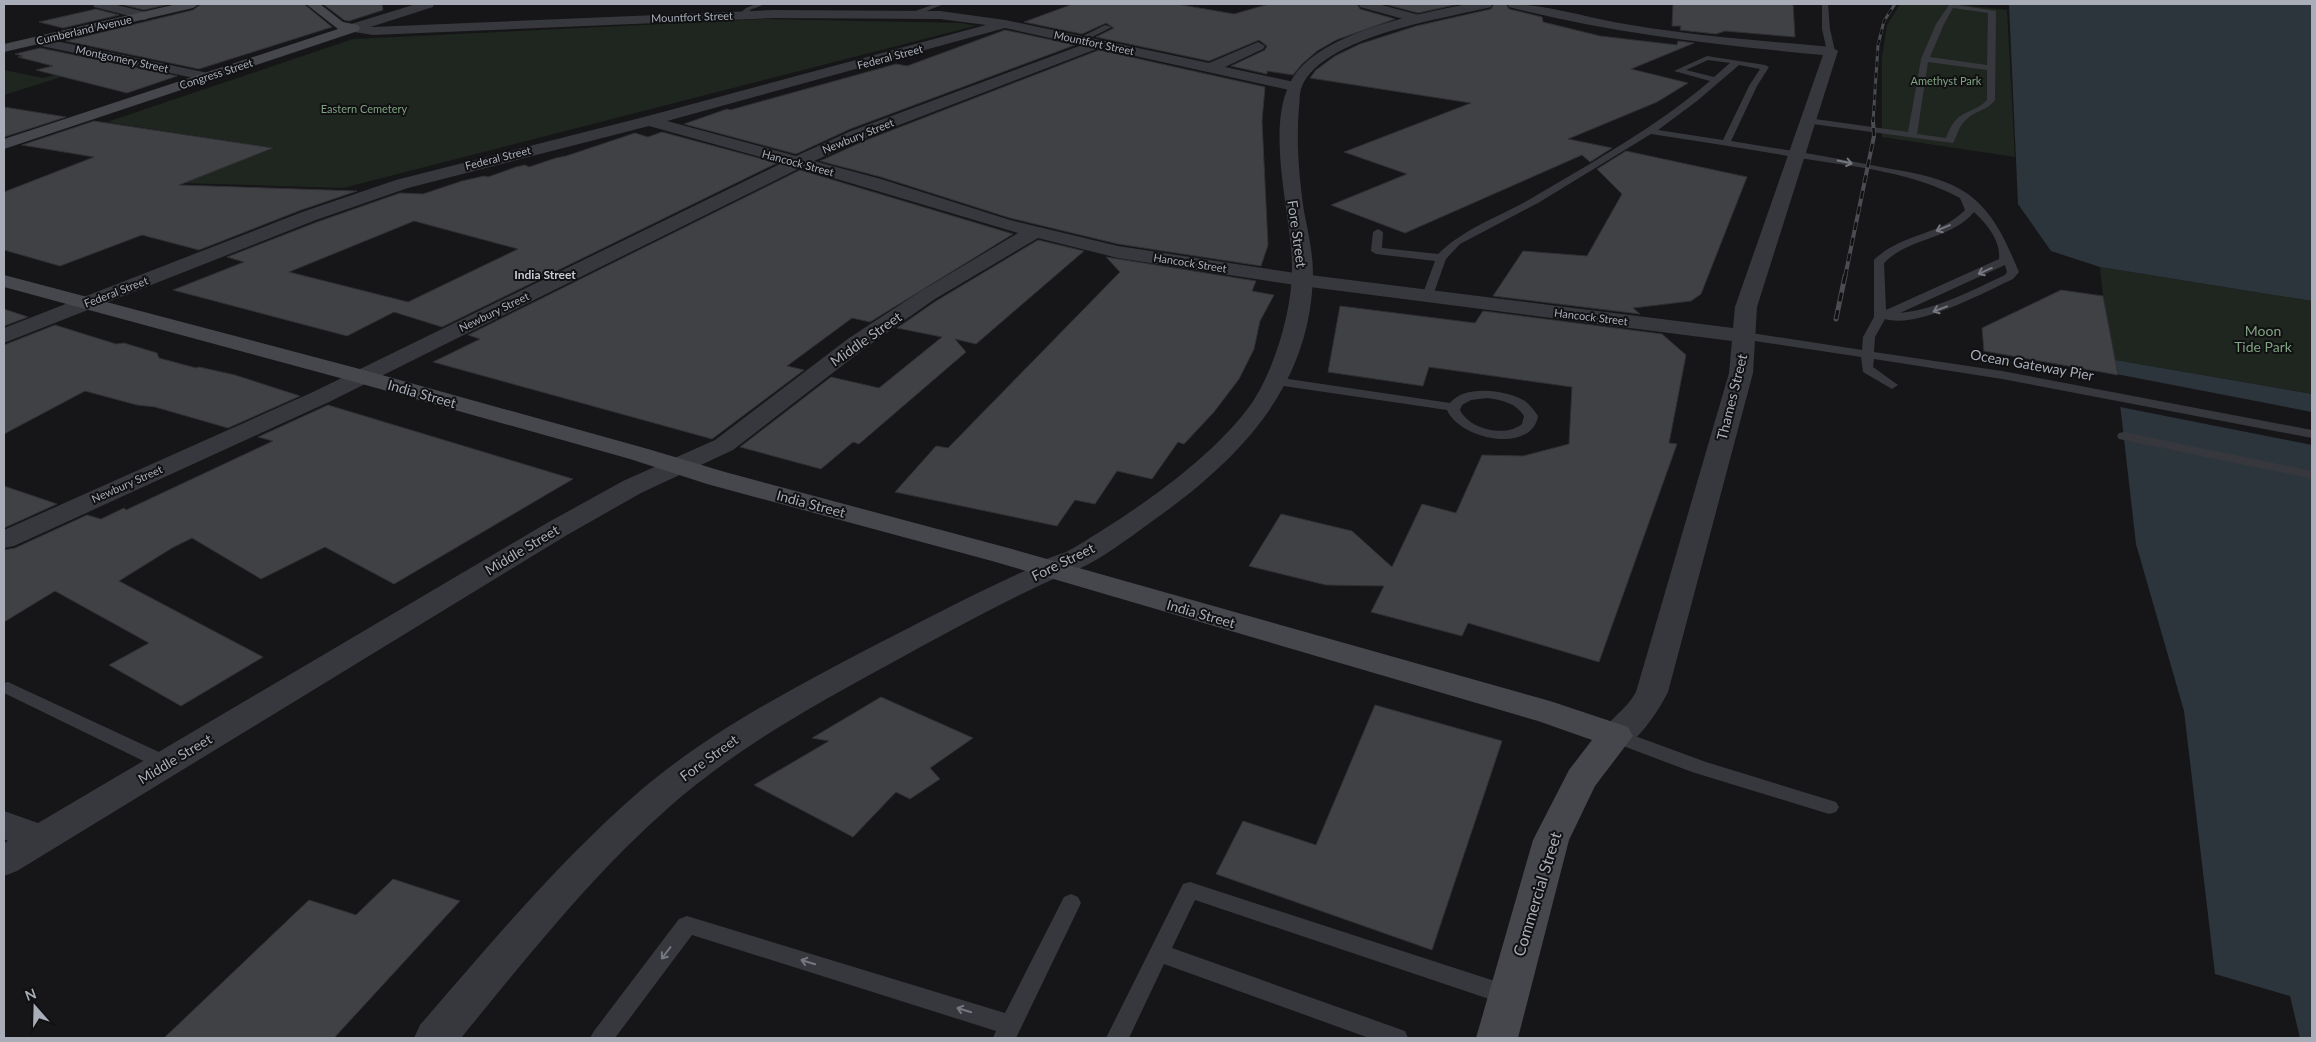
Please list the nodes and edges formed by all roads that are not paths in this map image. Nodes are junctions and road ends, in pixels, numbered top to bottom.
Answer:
1 (99, 4) edge
2 (193, 4) edge
3 (312, 4) edge
4 (428, 4) edge
5 (762, 4) edge
6 (942, 4) edge
7 (1365, 4) edge
8 (1486, 4) edge
9 (1514, 4) edge
10 (1825, 4) edge
11 (678, 11) edge
12 (911, 14) junction
13 (742, 15) junction
14 (145, 16) junction
15 (1418, 19) junction
16 (1006, 24) junction
17 (353, 28) junction
18 (1095, 37) junction
19 (37, 41) junction
20 (1258, 46) dead end
21 (4, 48) edge
22 (1831, 50) junction
23 (1925, 59) junction
24 (1737, 62) junction
25 (1211, 68) junction
26 (1991, 68) junction
27 (208, 77) junction
28 (1716, 80) junction
29 (1294, 86) junction
30 (649, 121) junction
31 (1808, 121) junction
32 (1650, 130) junction
33 (1912, 136) junction
34 (1726, 142) junction
35 (4, 144) edge
36 (1798, 154) junction
37 (796, 163) junction
38 (1964, 196) junction
39 (1034, 232) junction
40 (1378, 232) dead end
41 (2006, 255) junction
42 (1441, 258) junction
43 (4, 280) edge
44 (1302, 280) junction
45 (1428, 296) junction
46 (90, 302) junction
47 (1880, 317) junction
48 (4, 336) edge
49 (1745, 336) junction
50 (1866, 354) junction
51 (363, 376) junction
52 (1275, 381) junction
53 (1892, 385) dead end
54 (1453, 407) junction
55 (2312, 434) edge
56 (2124, 436) dead end
57 (678, 466) junction
58 (2312, 475) edge
59 (4, 540) edge
60 (1050, 570) junction
61 (8, 688) dead end
62 (1616, 736) junction
63 (167, 764) junction
64 (1829, 807) dead end
65 (4, 825) edge
66 (41, 838) junction
67 (4, 861) edge
68 (1071, 903) dead end
69 (1159, 953) junction
70 (1508, 995) junction
71 (1007, 1032) edge
72 (435, 1038) edge
73 (602, 1038) edge
74 (1117, 1038) edge
75 (1397, 1038) edge
76 (1497, 1038) edge

1 - 14 street
2 - 14 main road, Cumberland Avenue
3 - 17 main road
4 - 17 street, Congress Street
5 - 13 lane
6 - 12 lane
7 - 15 street
8 - 15 street
9 - 22 street
10 - 22 lane
11 - 13 street, Mountfort Street
11 - 17 street, Mountfort Street
12 - 13 street, Mountfort Street
12 - 16 street, Mountfort Street
14 - 19 main road, Cumberland Avenue
15 - 29 street
16 - 18 street, Mountfort Street
16 - 30 street, Federal Street
17 - 27 main road, Congress Street
18 - 25 street, Mountfort Street
18 - 37 street, Newbury Street
19 - 21 main road, Cumberland Avenue
19 - 27 street, Montgomery Street
20 - 25 street
22 - 31 street, Thames Street
23 - 26 lane
23 - 26 lane
23 - 33 lane
24 - 28 lane
24 - 28 lane
24 - 34 lane
25 - 29 street, Mountfort Street
26 - 33 lane
27 - 35 main road, Congress Street
28 - 32 lane
29 - 44 street, Fore Street
30 - 37 street, Hancock Street
30 - 46 street, Federal Street
31 - 33 lane
31 - 36 street, Thames Street
32 - 34 lane
32 - 42 lane
34 - 36 lane
36 -> 38 lane
36 - 49 street, Thames Street
37 - 39 street, Hancock Street
37 - 51 street, Newbury Street
38 - 41 lane
38 -> 47 lane
39 - 44 street, Hancock Street
39 - 57 street, Middle Street
40 - 42 lane
41 -> 47 lane
41 -> 47 lane
42 - 45 lane
43 - 46 main road, India Street
44 - 45 street, Hancock Street
44 - 52 street, Fore Street
45 - 49 street, Hancock Street
46 - 48 street, Federal Street
46 - 51 main road, India Street
47 - 50 lane
49 - 50 lane, Ocean Gateway Pier
49 - 62 street, Thames Street
50 - 53 lane
50 - 55 lane, Ocean Gateway Pier
51 - 57 main road, India Street
51 - 59 street, Newbury Street
52 - 54 lane
52 - 60 street, Fore Street
54 - 54 lane
56 - 58 lane
57 - 60 main road, India Street
57 - 63 street, Middle Street
60 - 62 main road, India Street
60 - 72 street, Fore Street
61 - 63 lane
62 - 64 lane
62 - 70 main road, Commercial Street
63 - 66 street, Middle Street
65 - 66 street
66 - 67 street, Middle Street
68 - 71 lane
69 - 70 lane
69 - 74 lane
69 - 75 lane
70 - 76 main road, Commercial Street
71 -> 73 lane

